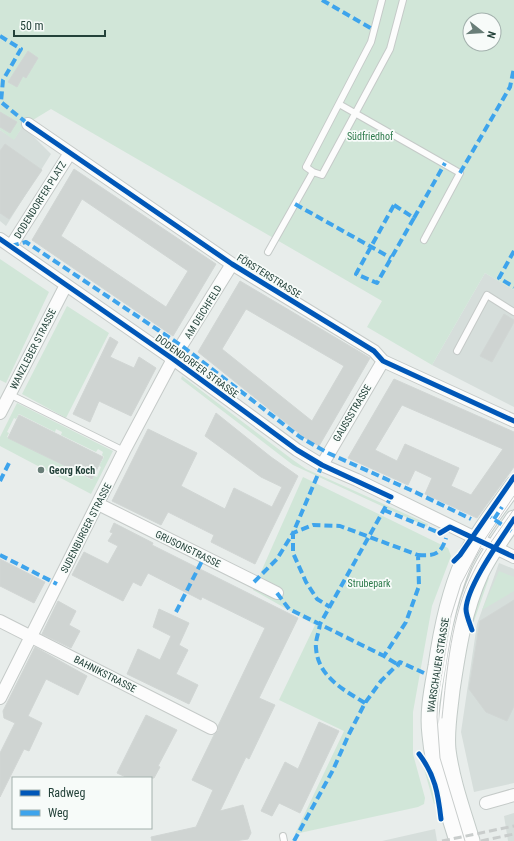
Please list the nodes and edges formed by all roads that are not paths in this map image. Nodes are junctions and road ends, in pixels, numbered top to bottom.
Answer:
1 (382, 0) edge
2 (403, 0) edge
3 (339, 104) junction
4 (356, 112) junction
5 (28, 124) dead end
6 (70, 153) junction
7 (313, 172) junction
8 (0, 239) edge
9 (424, 240) dead end
10 (11, 246) junction
11 (268, 252) dead end
12 (232, 264) junction
13 (66, 285) junction
14 (514, 312) edge
15 (457, 351) dead end
16 (173, 359) junction
17 (384, 361) junction
18 (10, 394) junction
19 (0, 413) edge
20 (514, 421) edge
21 (124, 451) junction
22 (322, 465) junction
23 (514, 485) edge
24 (514, 499) edge
25 (98, 504) junction
26 (514, 519) edge
27 (485, 543) junction
28 (514, 557) edge
29 (277, 593) dead end
30 (0, 621) edge
31 (30, 636) junction
32 (0, 698) edge
33 (211, 728) dead end
34 (514, 794) edge
35 (486, 803) dead end
36 (458, 841) edge
37 (471, 841) edge

1 - 3 lane
2 - 4 lane
3 - 4 lane
3 - 7 lane
4 - 7 lane
4 - 9 lane
5 - 6 street, FÖRSTERSTRASSE
6 - 10 street, DODENDORFER PLATZ
6 - 12 street, FÖRSTERSTRASSE
7 - 11 lane
8 - 10 street, DODENDORFER STRASSE
10 - 13 street, DODENDORFER STRASSE
12 - 16 street, AM DEICHFELD
12 - 17 street, FÖRSTERSTRASSE
13 - 16 street, DODENDORFER STRASSE
13 - 18 street, WANZLEBER STRASSE
14 - 15 lane
16 - 21 street, SUDENBURGER STRASSE
16 - 22 street, DODENDORFER STRASSE
17 - 20 street, FÖRSTERSTRASSE
17 - 22 street, GAUSSSTRASSE
18 - 19 street, WANZLEBER STRASSE
18 - 21 lane
21 - 25 street, SUDENBURGER STRASSE
22 - 27 street, DODENDORFER STRASSE
23 - 27 main road
24 - 27 main road
25 - 29 street, GRUSONSTRASSE
25 - 31 street, SUDENBURGER STRASSE
26 - 27 main road
27 - 28 street, DODENDORFER STRASSE
27 - 36 main road, WARSCHAUER STRASSE
27 - 37 main road, WARSCHAUER STRASSE
30 - 31 street, BAHNIKSTRASSE
31 - 32 street, SUDENBURGER STRASSE
31 - 33 street, BAHNIKSTRASSE
34 - 35 street

